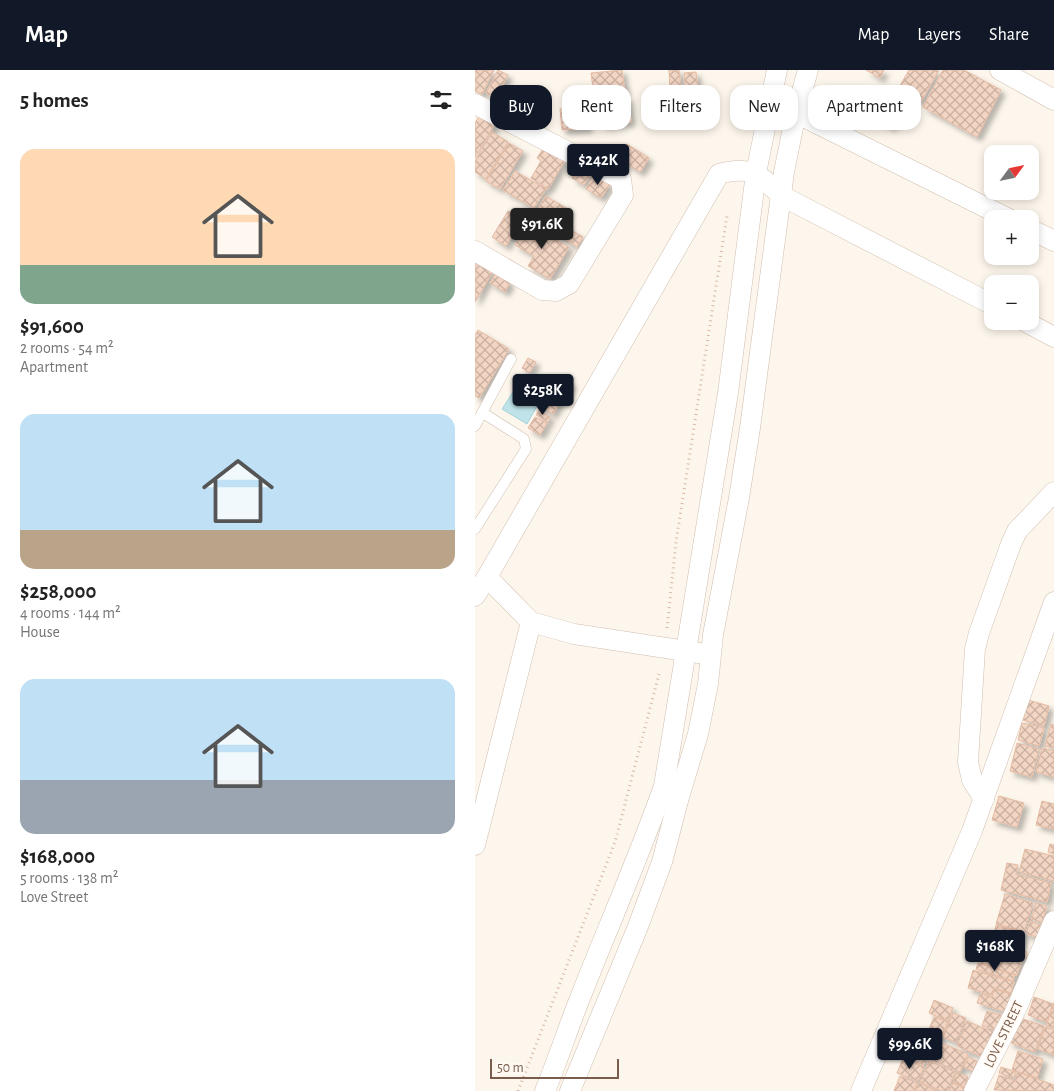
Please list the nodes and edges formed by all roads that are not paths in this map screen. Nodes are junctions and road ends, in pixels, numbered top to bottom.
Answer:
1 (777, 70) edge
2 (808, 70) edge
3 (1001, 70) edge
4 (773, 85) edge
5 (1054, 100) edge
6 (475, 104) edge
7 (798, 106) edge
8 (798, 114) edge
9 (764, 130) edge
10 (793, 130) edge
11 (756, 173) junction
12 (782, 196) junction
13 (991, 210) edge
14 (1039, 234) edge
15 (1054, 241) edge
16 (475, 250) edge
17 (984, 300) edge
18 (1039, 329) edge
19 (1054, 337) edge
20 (511, 359) dead end
21 (483, 413) junction
22 (475, 426) edge
23 (1054, 492) edge
24 (475, 529) edge
25 (487, 578) junction
26 (475, 596) edge
27 (1054, 602) edge
28 (531, 622) junction
29 (686, 651) junction
30 (711, 655) junction
31 (984, 799) junction
32 (475, 845) edge
33 (1054, 921) edge
34 (545, 1091) edge
35 (570, 1091) edge
36 (861, 1091) edge
37 (974, 1091) edge

1 - 4 street
2 - 7 street
3 - 5 street
6 - 16 street
8 - 13 street
9 - 11 street
10 - 12 street
11 - 12 street
11 - 25 street
11 - 29 street
12 - 17 street
12 - 30 street
14 - 15 street
18 - 19 street
20 - 21 lane
21 - 22 lane
21 - 24 lane
23 - 31 street
25 - 26 street
25 - 28 street
27 - 31 street
28 - 29 street
28 - 32 street
29 - 30 street
29 - 34 street
30 - 35 street
31 - 36 street
33 - 37 street, LOVE STREET

